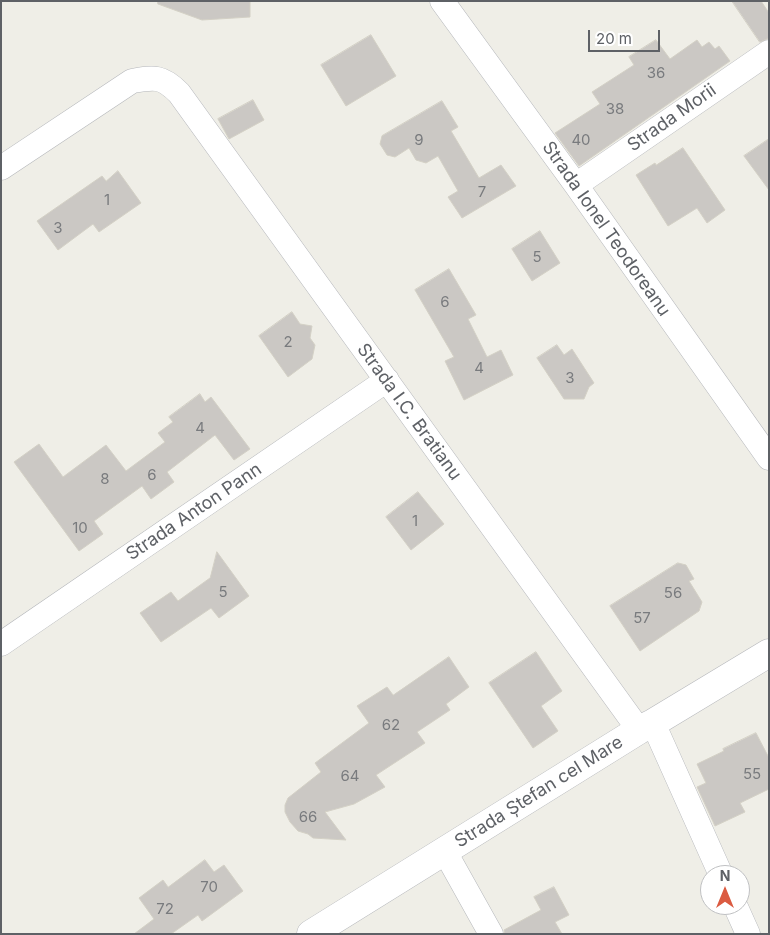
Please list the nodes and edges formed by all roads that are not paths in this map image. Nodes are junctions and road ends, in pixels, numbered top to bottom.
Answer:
1 (442, 1) edge
2 (769, 52) edge
3 (1, 168) edge
4 (576, 185) junction
5 (387, 380) junction
6 (769, 458) edge
7 (1, 644) edge
8 (769, 654) edge
9 (646, 727) junction
10 (444, 850) junction
11 (716, 865) edge
12 (739, 915) edge
13 (311, 934) edge
14 (491, 934) edge
15 (748, 934) edge

1 - 4 street, Strada Ionel Teodoreanu
2 - 4 street, Strada Morii
3 - 5 street, Strada I.C. Bratianu
4 - 6 street, Strada Ionel Teodoreanu
5 - 7 street, Strada Anton Pann
5 - 9 street, Strada I.C. Bratianu
8 - 9 street, Strada Ștefan cel Mare
9 - 10 street, Strada Ștefan cel Mare
9 - 11 street, Strada I.C. Bratianu
10 - 13 street, Strada Ștefan cel Mare
10 - 14 street
12 - 15 street

